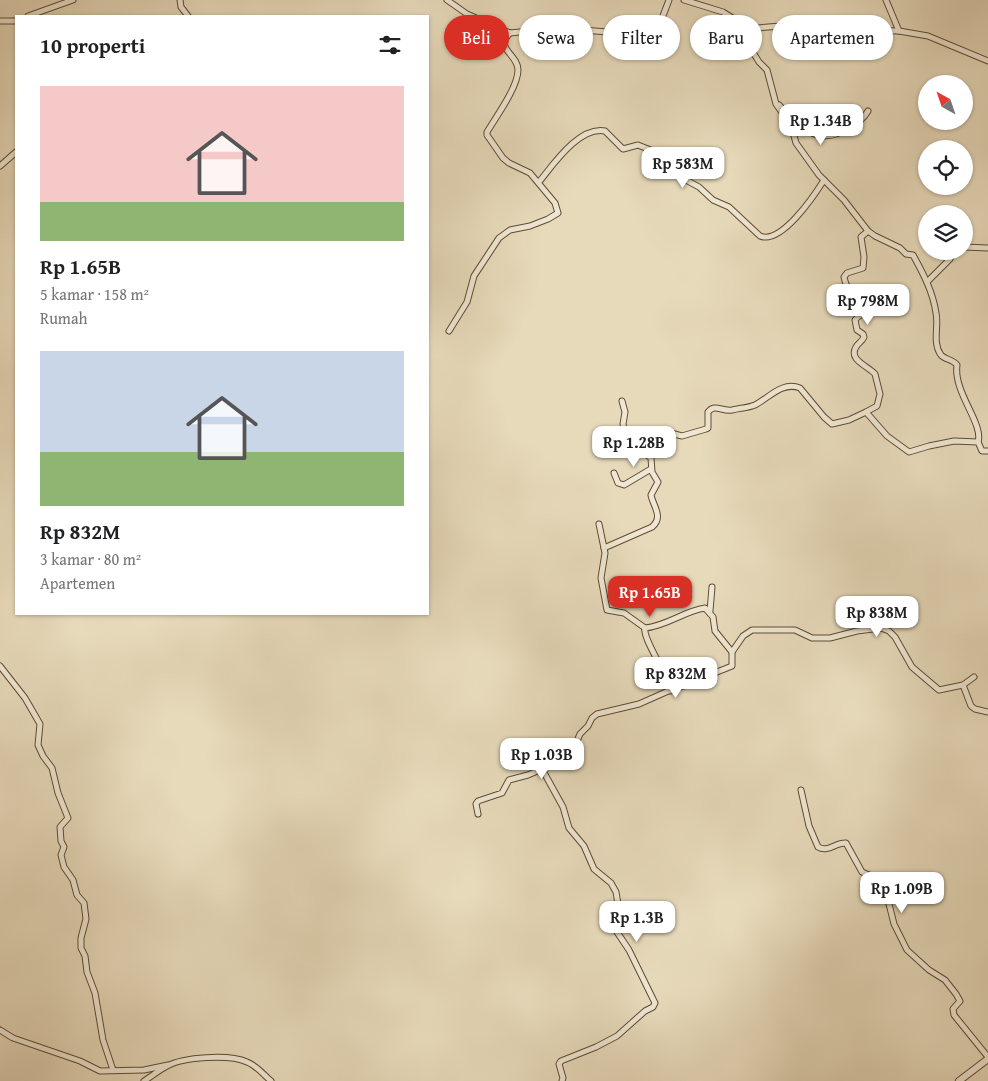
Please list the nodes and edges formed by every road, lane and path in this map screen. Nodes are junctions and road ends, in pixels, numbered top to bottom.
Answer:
1 (73, 0) edge
2 (180, 0) edge
3 (447, 0) edge
4 (684, 0) edge
5 (886, 0) edge
6 (691, 1) edge
7 (61, 2) edge
8 (669, 3) edge
9 (30, 15) edge
10 (187, 15) edge
11 (728, 15) edge
12 (15, 20) edge
13 (0, 21) edge
14 (762, 28) edge
15 (899, 31) junction
16 (510, 33) junction
17 (758, 60) edge
18 (988, 60) edge
19 (775, 101) junction
20 (868, 111) dead end
21 (15, 153) edge
22 (0, 166) edge
23 (824, 180) junction
24 (539, 182) junction
25 (865, 233) junction
26 (973, 247) edge
27 (988, 248) edge
28 (949, 260) edge
29 (927, 282) junction
30 (449, 331) dead end
31 (622, 401) dead end
32 (866, 412) junction
33 (978, 442) junction
34 (988, 451) edge
35 (650, 456) junction
36 (651, 469) junction
37 (614, 473) dead end
38 (599, 524) dead end
39 (604, 548) junction
40 (712, 587) dead end
41 (710, 611) junction
42 (646, 628) junction
43 (732, 652) junction
44 (0, 666) edge
45 (974, 677) dead end
46 (963, 685) junction
47 (670, 691) junction
48 (988, 712) edge
49 (542, 769) junction
50 (801, 790) dead end
51 (478, 814) dead end
52 (0, 1030) edge
53 (988, 1058) edge
54 (168, 1065) junction
55 (113, 1070) junction
56 (144, 1081) edge
57 (271, 1081) edge
58 (562, 1081) edge
59 (959, 1081) edge

1 - 7 street
2 - 10 street
3 - 16 street
4 - 6 street
5 - 15 street
6 - 11 street
7 - 9 street
8 - 16 street
12 - 13 street
14 - 15 street
15 - 18 street
16 - 24 street
17 - 19 street
19 - 20 street
19 - 23 street
21 - 22 street
23 - 24 street
23 - 25 street
24 - 30 street
25 - 29 street
25 - 32 street
26 - 27 street
28 - 29 street
29 - 33 street
31 - 35 street
32 - 33 street
32 - 35 street
33 - 34 street
35 - 36 street
36 - 37 street
36 - 39 street
38 - 39 street
39 - 42 street
40 - 41 street
41 - 42 street
41 - 43 street
42 - 47 street
43 - 46 street
43 - 47 street
44 - 55 street
45 - 46 street
46 - 48 street
47 - 49 street
49 - 51 street
49 - 58 street
50 - 53 street
52 - 55 street
53 - 59 street
54 - 55 street
54 - 56 street
54 - 57 street

